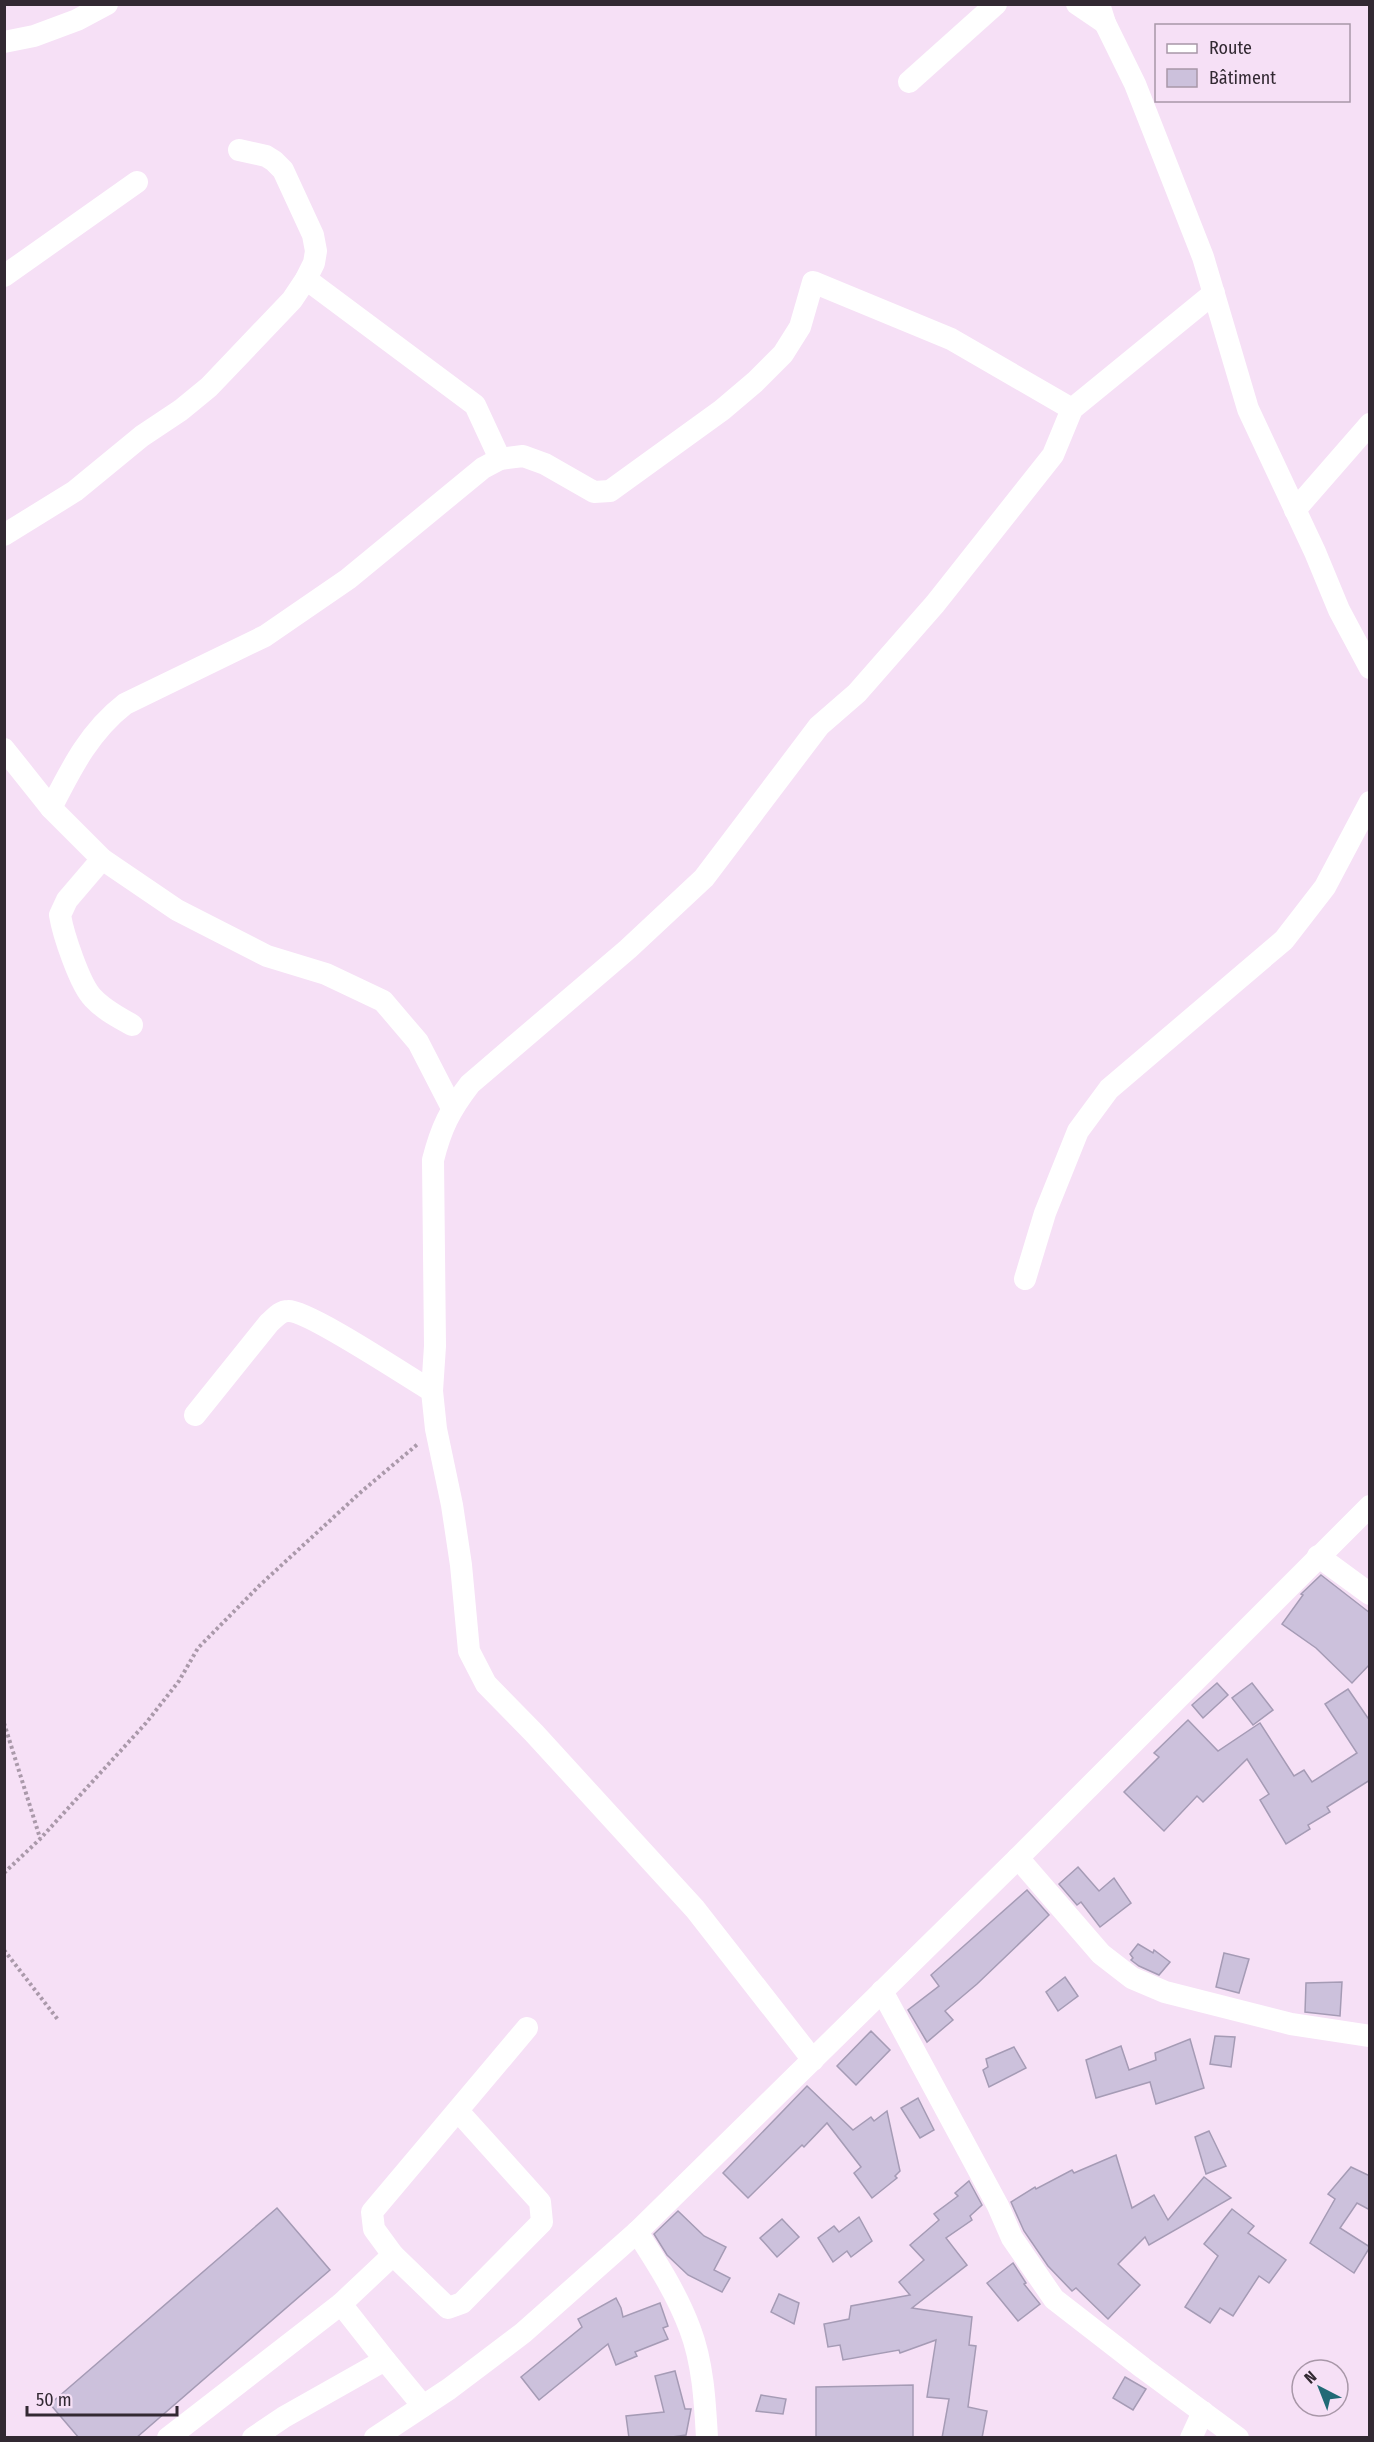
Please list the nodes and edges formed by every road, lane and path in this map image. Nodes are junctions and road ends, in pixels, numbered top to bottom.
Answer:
1 (107, 4) edge
2 (996, 4) edge
3 (1077, 4) edge
4 (1102, 14) edge
5 (4, 42) edge
6 (909, 82) dead end
7 (239, 150) dead end
8 (137, 182) dead end
9 (4, 276) edge
10 (306, 279) junction
11 (1214, 293) junction
12 (1072, 410) junction
13 (1370, 424) edge
14 (500, 459) junction
15 (1295, 510) junction
16 (4, 535) edge
17 (1370, 668) edge
18 (4, 749) edge
19 (1370, 802) edge
20 (51, 808) junction
21 (102, 859) junction
22 (132, 1025) dead end
23 (452, 1108) junction
24 (1025, 1279) dead end
25 (432, 1391) junction
26 (195, 1415) dead end
27 (436, 1429) junction
28 (1370, 1506) edge
29 (1318, 1556) junction
30 (1370, 1594) edge
31 (4, 1723) edge
32 (40, 1839) junction
33 (1018, 1858) junction
34 (4, 1873) edge
35 (4, 1950) edge
36 (882, 1991) junction
37 (59, 2021) dead end
38 (527, 2028) dead end
39 (1370, 2036) edge
40 (813, 2060) junction
41 (458, 2111) junction
42 (637, 2232) junction
43 (393, 2255) junction
44 (341, 2304) junction
45 (385, 2360) junction
46 (423, 2406) junction
47 (1203, 2412) junction
48 (168, 2438) edge
49 (253, 2438) edge
50 (375, 2438) edge
51 (707, 2438) edge
52 (1191, 2438) edge
53 (1238, 2438) edge

1 - 5 street
2 - 6 street
3 - 4 street
4 - 11 street
7 - 10 street
8 - 9 street
10 - 14 street
10 - 16 street
11 - 12 street
11 - 15 street
12 - 14 street
12 - 23 street
13 - 15 street
14 - 20 street
15 - 17 street
18 - 20 street
19 - 24 street
20 - 21 street
21 - 22 street
21 - 23 street
23 - 25 street
25 - 26 street
25 - 27 street
27 - 32 path
27 - 40 street
28 - 29 street
29 - 30 street
29 - 33 street
31 - 32 path
32 - 34 path
33 - 36 street
33 - 39 street
35 - 37 path
36 - 40 street
36 - 47 street
38 - 41 street
40 - 42 street
41 - 43 street
41 - 43 street
42 - 46 street
42 - 51 street
43 - 44 street
44 - 45 street
44 - 48 street
45 - 46 street
45 - 49 street
46 - 50 street
47 - 52 street
47 - 53 street

